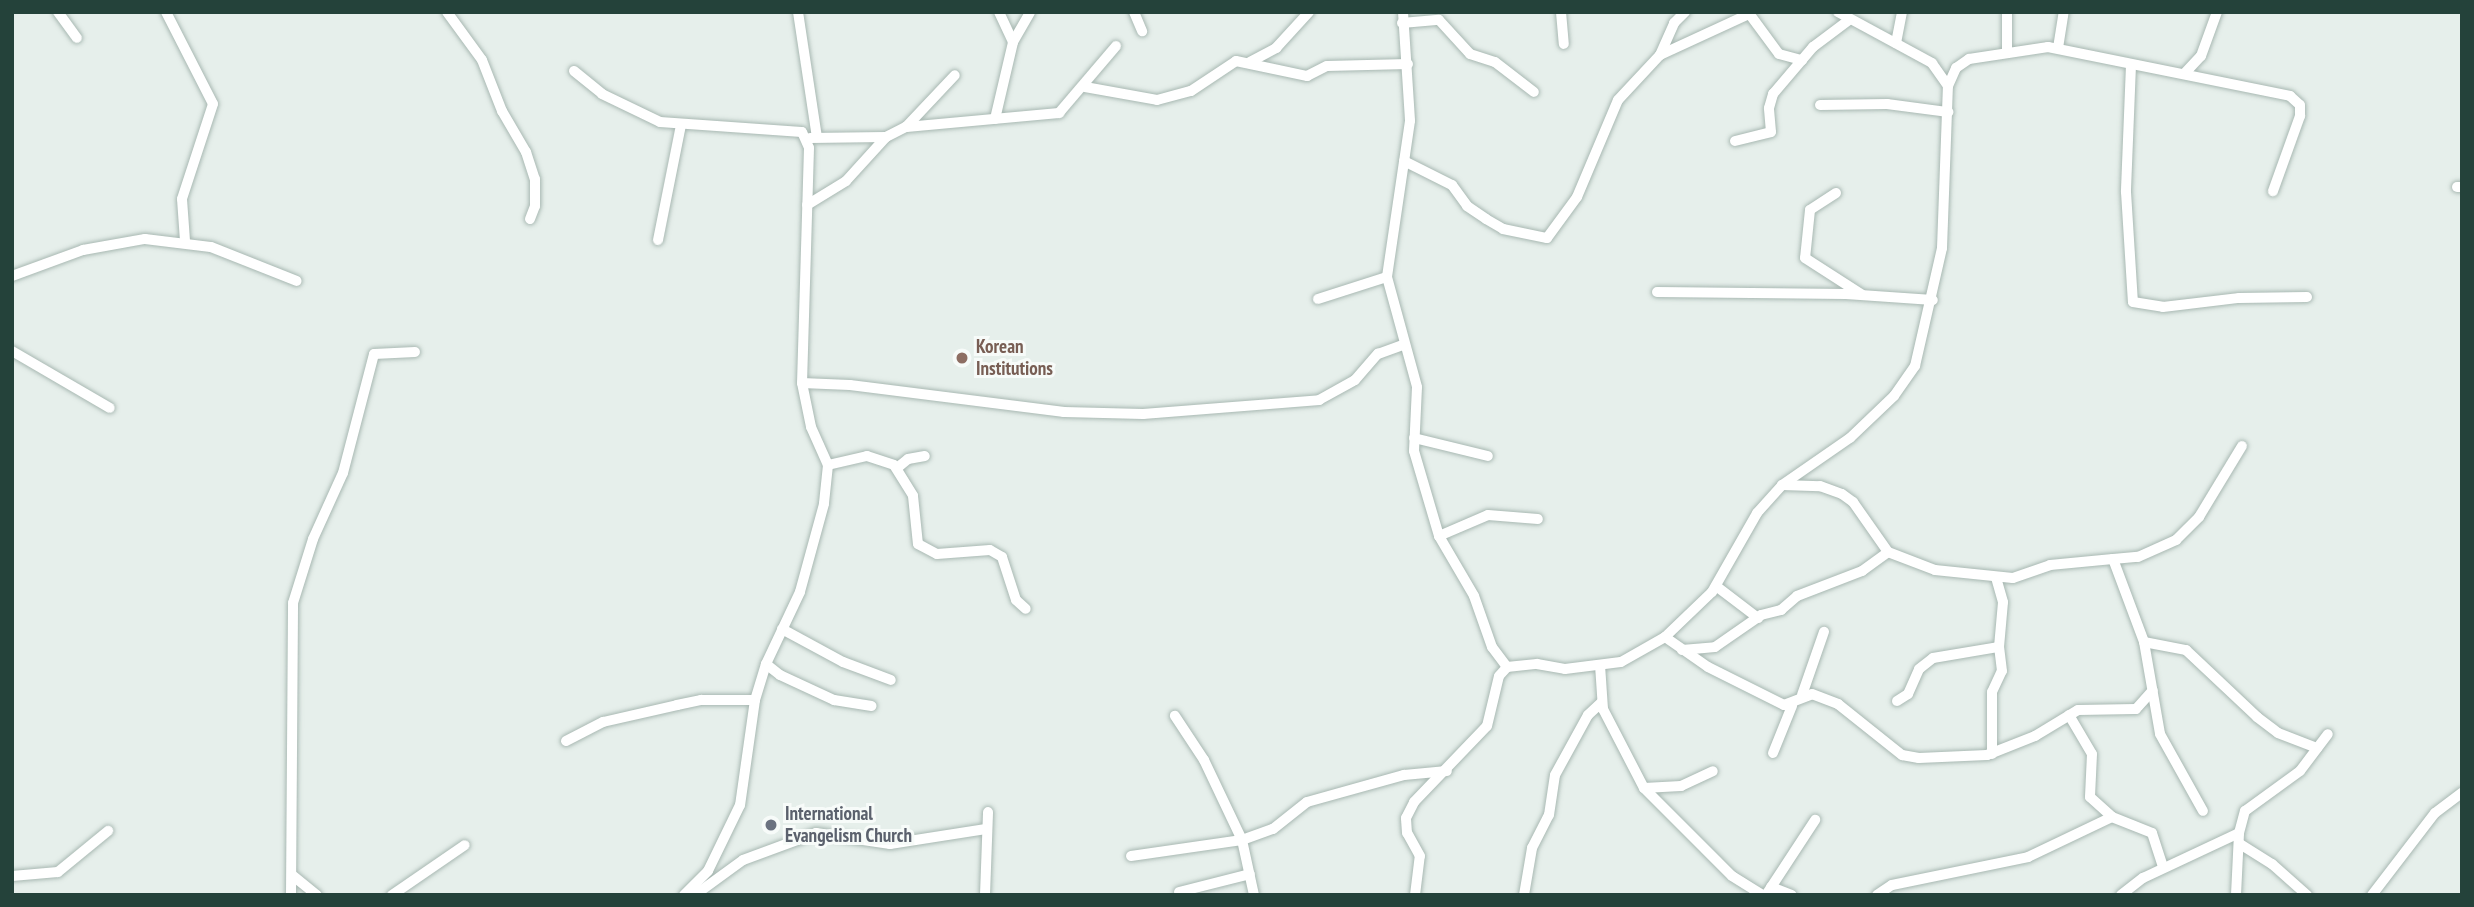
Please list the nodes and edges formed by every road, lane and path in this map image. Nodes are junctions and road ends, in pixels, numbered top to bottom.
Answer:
1 (58, 12) edge
2 (166, 12) edge
3 (447, 12) edge
4 (797, 12) edge
5 (999, 12) edge
6 (1030, 12) edge
7 (1134, 12) edge
8 (1310, 12) edge
9 (1561, 12) edge
10 (1685, 12) edge
11 (1838, 12) edge
12 (1902, 12) edge
13 (2007, 12) edge
14 (2064, 12) edge
15 (2217, 12) edge
16 (1749, 13) edge
17 (1403, 17) edge
18 (1849, 20) junction
19 (1142, 31) dead end
20 (77, 38) dead end
21 (1013, 42) junction
22 (1896, 43) junction
23 (1564, 44) dead end
24 (1116, 46) dead end
25 (2058, 48) junction
26 (2007, 52) junction
27 (1660, 55) junction
28 (1802, 60) junction
29 (1250, 61) junction
30 (1408, 64) junction
31 (2131, 65) junction
32 (574, 71) dead end
33 (2184, 74) junction
34 (955, 75) dead end
35 (1948, 86) junction
36 (1085, 87) junction
37 (1535, 92) dead end
38 (1820, 104) dead end
39 (1948, 112) junction
40 (995, 119) junction
41 (681, 125) junction
42 (906, 127) junction
43 (886, 137) junction
44 (812, 138) junction
45 (1735, 141) dead end
46 (1404, 161) junction
47 (2273, 191) dead end
48 (1836, 193) dead end
49 (807, 205) junction
50 (530, 219) dead end
51 (658, 240) dead end
52 (185, 241) junction
53 (12, 276) edge
54 (1387, 277) junction
55 (297, 281) dead end
56 (1657, 292) dead end
57 (1861, 294) junction
58 (2307, 297) dead end
59 (1318, 299) dead end
60 (1933, 300) junction
61 (1404, 345) junction
62 (12, 351) edge
63 (415, 352) dead end
64 (803, 383) junction
65 (110, 408) dead end
66 (1414, 438) junction
67 (2242, 446) dead end
68 (925, 456) dead end
69 (1488, 456) dead end
70 (828, 465) junction
71 (897, 468) junction
72 (1782, 485) junction
73 (1538, 519) dead end
74 (1439, 536) junction
75 (1888, 552) junction
76 (2113, 559) junction
77 (1996, 578) junction
78 (1716, 586) junction
79 (1026, 609) dead end
80 (1758, 618) junction
81 (782, 629) junction
82 (1824, 632) dead end
83 (1665, 637) junction
84 (2144, 642) junction
85 (1999, 647) junction
86 (1682, 650) junction
87 (766, 663) junction
88 (1600, 665) junction
89 (1507, 667) junction
90 (891, 680) dead end
91 (2153, 690) junction
92 (1802, 695) junction
93 (755, 700) junction
94 (1897, 701) dead end
95 (1601, 703) junction
96 (872, 706) dead end
97 (1792, 706) junction
98 (2069, 715) junction
99 (1175, 716) dead end
100 (2328, 734) dead end
101 (566, 741) dead end
102 (2317, 748) junction
103 (1773, 753) dead end
104 (1992, 754) junction
105 (1447, 771) junction
106 (1713, 771) dead end
107 (1644, 788) junction
108 (2462, 793) edge
109 (2203, 811) dead end
110 (988, 812) dead end
111 (2112, 817) junction
112 (1815, 820) dead end
113 (986, 830) junction
114 (108, 831) dead end
115 (2239, 839) junction
116 (1242, 840) junction
117 (465, 845) dead end
118 (1131, 856) dead end
119 (2163, 867) junction
120 (1250, 874) junction
121 (292, 875) junction
122 (12, 876) edge
123 (1179, 892) dead end
124 (1766, 892) edge
125 (291, 895) edge
126 (317, 895) edge
127 (392, 895) edge
128 (684, 895) edge
129 (695, 895) edge
130 (985, 895) edge
131 (1254, 895) edge
132 (1415, 895) edge
133 (1524, 895) edge
134 (1792, 895) edge
135 (1877, 895) edge
136 (2121, 895) edge
137 (2236, 895) edge
138 (2306, 895) edge
139 (2372, 895) edge

1 - 20 street
2 - 52 street
3 - 50 street
4 - 44 street
5 - 21 street
6 - 21 street
7 - 19 street
8 - 29 street
9 - 23 street
10 - 27 street
11 - 18 street
12 - 22 street
13 - 26 street
14 - 25 street
15 - 33 street
16 - 27 street
16 - 28 street
17 - 30 street
17 - 37 street
18 - 22 street
18 - 28 street
21 - 40 street
22 - 35 street
24 - 36 street
25 - 26 street
25 - 31 street
26 - 35 street
27 - 46 street
28 - 45 street
29 - 30 street
29 - 36 street
30 - 46 street
31 - 33 street
31 - 58 street
32 - 41 street
33 - 47 street
34 - 42 street
35 - 39 street
36 - 40 street
38 - 39 street
39 - 60 street
40 - 42 street
41 - 44 street
41 - 51 street
42 - 43 street
43 - 44 street
43 - 49 street
44 - 49 street
46 - 54 street
48 - 57 street
49 - 64 street
52 - 53 street
52 - 55 street
54 - 59 street
54 - 61 street
56 - 57 street
57 - 60 street
60 - 72 street
61 - 64 street
61 - 66 street
62 - 65 street
63 - 121 street
64 - 70 street
66 - 69 street
66 - 74 street
67 - 76 street
68 - 71 street
70 - 71 street
70 - 81 street
71 - 79 street
72 - 75 street
72 - 78 street
73 - 74 street
74 - 89 street
75 - 77 street
75 - 80 street
76 - 77 street
76 - 84 street
77 - 85 street
78 - 80 street
78 - 83 street
80 - 86 street
81 - 87 street
81 - 90 street
82 - 92 street
83 - 86 street
83 - 88 street
84 - 91 street
84 - 102 street
85 - 94 street
85 - 104 street
86 - 97 street
87 - 93 street
87 - 96 street
88 - 89 street
88 - 95 street
89 - 105 street
91 - 98 street
91 - 109 street
92 - 97 street
92 - 104 street
93 - 101 street
93 - 128 street
95 - 107 street
95 - 133 street
97 - 103 street
98 - 104 street
98 - 111 street
99 - 116 street
100 - 102 street
102 - 115 street
105 - 116 street
105 - 132 street
106 - 107 street
107 - 124 street
108 - 139 street
110 - 113 street
111 - 119 street
111 - 135 street
112 - 124 street
113 - 129 street
113 - 130 street
114 - 122 street
115 - 119 street
115 - 137 street
115 - 138 street
116 - 118 street
116 - 120 street
117 - 127 street
119 - 136 street
120 - 123 street
120 - 131 street
121 - 125 street
121 - 126 street
124 - 134 street

